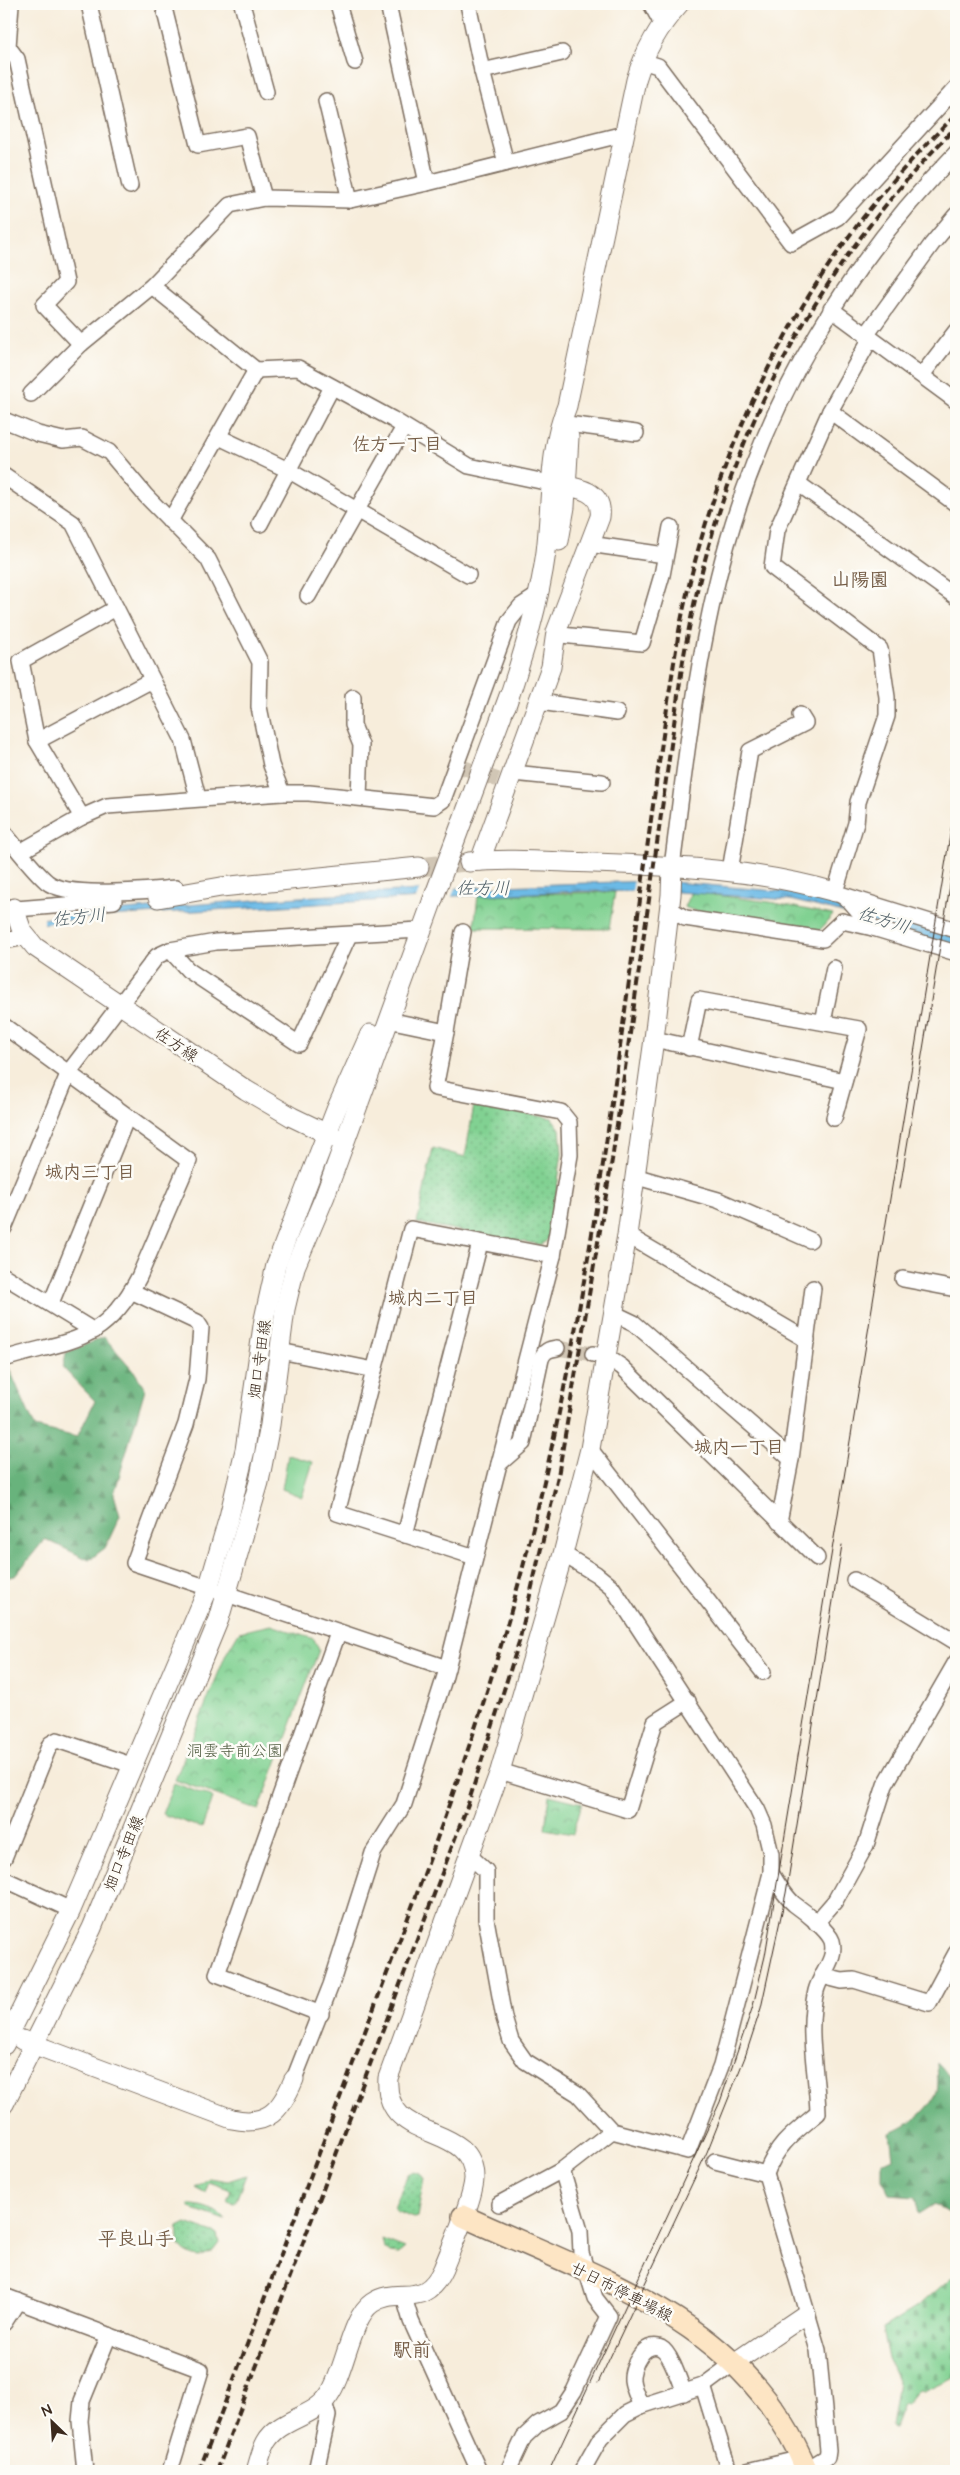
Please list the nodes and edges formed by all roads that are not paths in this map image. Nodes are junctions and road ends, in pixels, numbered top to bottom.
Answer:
1 (11, 4) edge
2 (88, 4) edge
3 (163, 4) edge
4 (242, 4) edge
5 (338, 4) edge
6 (388, 4) edge
7 (468, 4) edge
8 (651, 4) edge
9 (679, 4) edge
10 (662, 24) junction
11 (6, 47) edge
12 (562, 54) dead end
13 (642, 61) junction
14 (355, 62) dead end
15 (482, 70) junction
16 (956, 88) edge
17 (266, 92) dead end
18 (326, 101) dead end
19 (624, 134) junction
20 (956, 153) edge
21 (506, 162) junction
22 (427, 183) junction
23 (130, 186) dead end
24 (264, 198) junction
25 (350, 200) junction
26 (956, 215) edge
27 (152, 286) junction
28 (831, 309) junction
29 (956, 331) edge
30 (867, 334) junction
31 (81, 344) junction
32 (256, 370) junction
33 (922, 375) junction
34 (332, 387) junction
35 (31, 394) dead end
36 (956, 400) edge
37 (830, 411) junction
38 (4, 420) edge
39 (565, 424) junction
40 (404, 427) junction
41 (636, 433) dead end
42 (219, 437) junction
43 (288, 470) junction
44 (4, 476) edge
45 (558, 484) junction
46 (799, 484) junction
47 (956, 504) edge
48 (356, 510) junction
49 (170, 521) junction
50 (260, 524) dead end
51 (670, 527) dead end
52 (589, 544) junction
53 (664, 555) junction
54 (468, 575) dead end
55 (538, 595) junction
56 (308, 596) dead end
57 (956, 597) edge
58 (116, 608) junction
59 (556, 632) junction
60 (152, 680) junction
61 (353, 697) dead end
62 (539, 704) junction
63 (506, 706) junction
64 (617, 713) dead end
65 (800, 715) dead end
66 (37, 741) junction
67 (508, 780) junction
68 (602, 782) dead end
69 (282, 793) junction
70 (198, 798) junction
71 (359, 798) junction
72 (82, 817) junction
73 (4, 833) edge
74 (20, 852) junction
75 (419, 867) tunnel mouth
76 (730, 871) junction
77 (232, 886) junction
78 (671, 888) junction
79 (835, 892) junction
80 (158, 898) joint
81 (432, 902) junction
82 (11, 910) edge
83 (870, 926) junction
84 (419, 930) junction
85 (956, 930) edge
86 (462, 932) dead end
87 (349, 935) junction
88 (27, 938) junction
89 (4, 941) edge
90 (170, 950) junction
91 (956, 953) edge
92 (834, 968) dead end
93 (120, 1004) junction
94 (388, 1020) junction
95 (823, 1022) junction
96 (446, 1032) junction
97 (6, 1033) edge
98 (654, 1039) junction
99 (690, 1048) junction
100 (69, 1072) junction
101 (844, 1081) junction
102 (127, 1117) junction
103 (834, 1118) dead end
104 (327, 1134) junction
105 (344, 1142) junction
106 (634, 1176) junction
107 (4, 1228) edge
108 (627, 1235) junction
109 (810, 1240) dead end
110 (480, 1243) junction
111 (553, 1256) junction
112 (4, 1276) edge
113 (903, 1279) dead end
114 (813, 1288) dead end
115 (956, 1289) edge
116 (131, 1291) junction
117 (51, 1303) junction
118 (613, 1313) junction
119 (94, 1331) junction
120 (807, 1340) junction
121 (557, 1348) dead end
122 (280, 1351) junction
123 (600, 1356) junction
124 (4, 1359) edge
125 (374, 1370) junction
126 (590, 1450) junction
127 (791, 1459) junction
128 (499, 1464) junction
129 (779, 1522) junction
130 (405, 1535) junction
131 (563, 1554) junction
132 (475, 1557) junction
133 (817, 1558) dead end
134 (854, 1580) dead end
135 (208, 1589) junction
136 (226, 1595) junction
137 (338, 1633) junction
138 (956, 1642) edge
139 (956, 1662) edge
140 (447, 1668) junction
141 (763, 1672) dead end
142 (688, 1701) junction
143 (134, 1766) junction
144 (500, 1771) junction
145 (470, 1856) junction
146 (4, 1858) edge
147 (771, 1874) junction
148 (4, 1879) edge
149 (71, 1910) junction
150 (816, 1923) junction
151 (956, 1953) edge
152 (822, 1976) junction
153 (321, 2014) junction
154 (6, 2040) edge
155 (34, 2045) junction
156 (294, 2078) joint
157 (4, 2104) edge
158 (612, 2131) junction
159 (715, 2160) dead end
160 (562, 2170) junction
161 (766, 2174) junction
162 (499, 2204) dead end
163 (463, 2216) junction
164 (587, 2273) junction
165 (404, 2297) junction
166 (11, 2299) edge
167 (806, 2314) junction
168 (4, 2323) edge
169 (108, 2335) junction
170 (734, 2363) junction
171 (703, 2386) junction
172 (684, 2393) junction
173 (324, 2402) junction
174 (641, 2406) junction
175 (805, 2466) edge
176 (85, 2471) edge
177 (170, 2471) edge
178 (256, 2471) edge
179 (316, 2471) edge
180 (479, 2471) edge
181 (508, 2471) edge
182 (582, 2471) edge
183 (729, 2471) edge
184 (747, 2471) edge

1 - 11 street
2 - 23 street
3 - 24 street
4 - 17 street
5 - 14 street
6 - 22 street
7 - 15 street
8 - 10 street
9 - 10 street
10 - 13 street
11 - 31 street
12 - 15 street
13 - 16 street
13 - 19 street
15 - 21 street
18 - 25 street
19 - 21 street
19 - 39 street
20 - 28 street
21 - 22 street
22 - 25 street
24 - 25 street
24 - 27 street
26 - 30 street
27 - 31 street
27 - 32 street
28 - 30 street
28 - 78 street
29 - 33 street
30 - 33 street
30 - 37 street
31 - 35 street
32 - 34 street
32 - 42 street
33 - 36 street
34 - 40 street
34 - 43 street
37 - 46 street
37 - 47 street
38 - 49 street
39 - 41 street
39 - 45 street
40 - 45 street
40 - 48 street
42 - 43 street
42 - 49 street
43 - 48 street
43 - 50 street
44 - 58 street
45 - 52 street
45 - 55 street
45 - 63 street
46 - 57 street
46 - 79 street
48 - 54 street
48 - 56 street
49 - 69 street
51 - 53 street
52 - 53 street
52 - 59 street
53 - 59 street
55 - 63 street
55 - 71 street
58 - 60 street
58 - 66 street
59 - 62 street
60 - 66 street
60 - 70 street
61 - 71 street
62 - 64 street
62 - 67 street
63 - 81 street, bridge
65 - 76 street
66 - 72 street
67 - 68 street
67 - 78 street
69 - 70 street
69 - 71 street
70 - 72 street
72 - 74 street
73 - 74 street
74 - 77 street
75 - 77 street
76 - 78 street
76 - 79 street
77 - 80 street
78 - 83 street
78 - 98 street
79 - 83 street
79 - 85 street
80 - 82 street
81 - 84 street, 畑口寺田線
81 - 94 street, 畑口寺田線
82 - 88 street
83 - 91 street
84 - 87 street
84 - 104 street, 畑口寺田線
86 - 96 street
87 - 90 street
87 - 90 street
88 - 89 street
88 - 93 street, 佐方線
90 - 93 street
92 - 95 street
93 - 100 street
93 - 104 street, 佐方線
94 - 96 street
94 - 105 street, 畑口寺田線
95 - 99 street
95 - 101 street
96 - 111 street
97 - 100 street
98 - 99 street
98 - 106 street
99 - 101 street
100 - 102 street
100 - 107 street
101 - 103 street
102 - 116 street
102 - 117 street
104 - 105 street, 佐方線
104 - 135 street, 畑口寺田線
105 - 122 street, 畑口寺田線
106 - 108 street
106 - 109 street
108 - 118 street
108 - 120 street
110 - 111 street
110 - 125 street
110 - 130 street
111 - 128 street
112 - 117 street
113 - 115 street
114 - 120 street
116 - 119 street
116 - 135 street
117 - 119 street
118 - 123 street
118 - 127 street
119 - 124 street
120 - 127 street
121 - 128 street
122 - 125 street
122 - 136 street, 畑口寺田線
123 - 126 street
123 - 129 street
125 - 130 street
126 - 131 street
126 - 141 street
127 - 129 street
128 - 132 street
129 - 133 street
130 - 132 street
131 - 142 street
131 - 144 street
132 - 140 street
134 - 138 street
135 - 136 street
135 - 143 street, 畑口寺田線
136 - 137 street
136 - 155 street, 畑口寺田線
137 - 140 street
137 - 153 street
139 - 150 street
140 - 153 street
142 - 144 street
142 - 147 street
143 - 146 street
143 - 149 street, 畑口寺田線
144 - 145 street
145 - 158 street
145 - 163 street
147 - 150 street
147 - 158 street
148 - 149 street
149 - 154 street, 畑口寺田線
150 - 152 street
151 - 152 street
152 - 161 street
153 - 156 street
154 - 155 street
155 - 156 street
155 - 157 street, 畑口寺田線
158 - 160 street
159 - 161 street
160 - 162 street
160 - 164 street
161 - 167 street
163 - 164 main road, 廿日市停車場線
163 - 165 street
164 - 170 main road, 廿日市停車場線
164 - 181 street
165 - 173 street
165 - 180 street
166 - 168 street
166 - 169 street
167 - 170 street
167 - 175 street
169 - 176 street
169 - 177 street
170 - 171 street
170 - 175 main road, 廿日市停車場線
171 - 172 street
171 - 183 street
172 - 174 street
172 - 174 street
173 - 178 street
173 - 179 street
174 - 182 street
175 - 184 street

